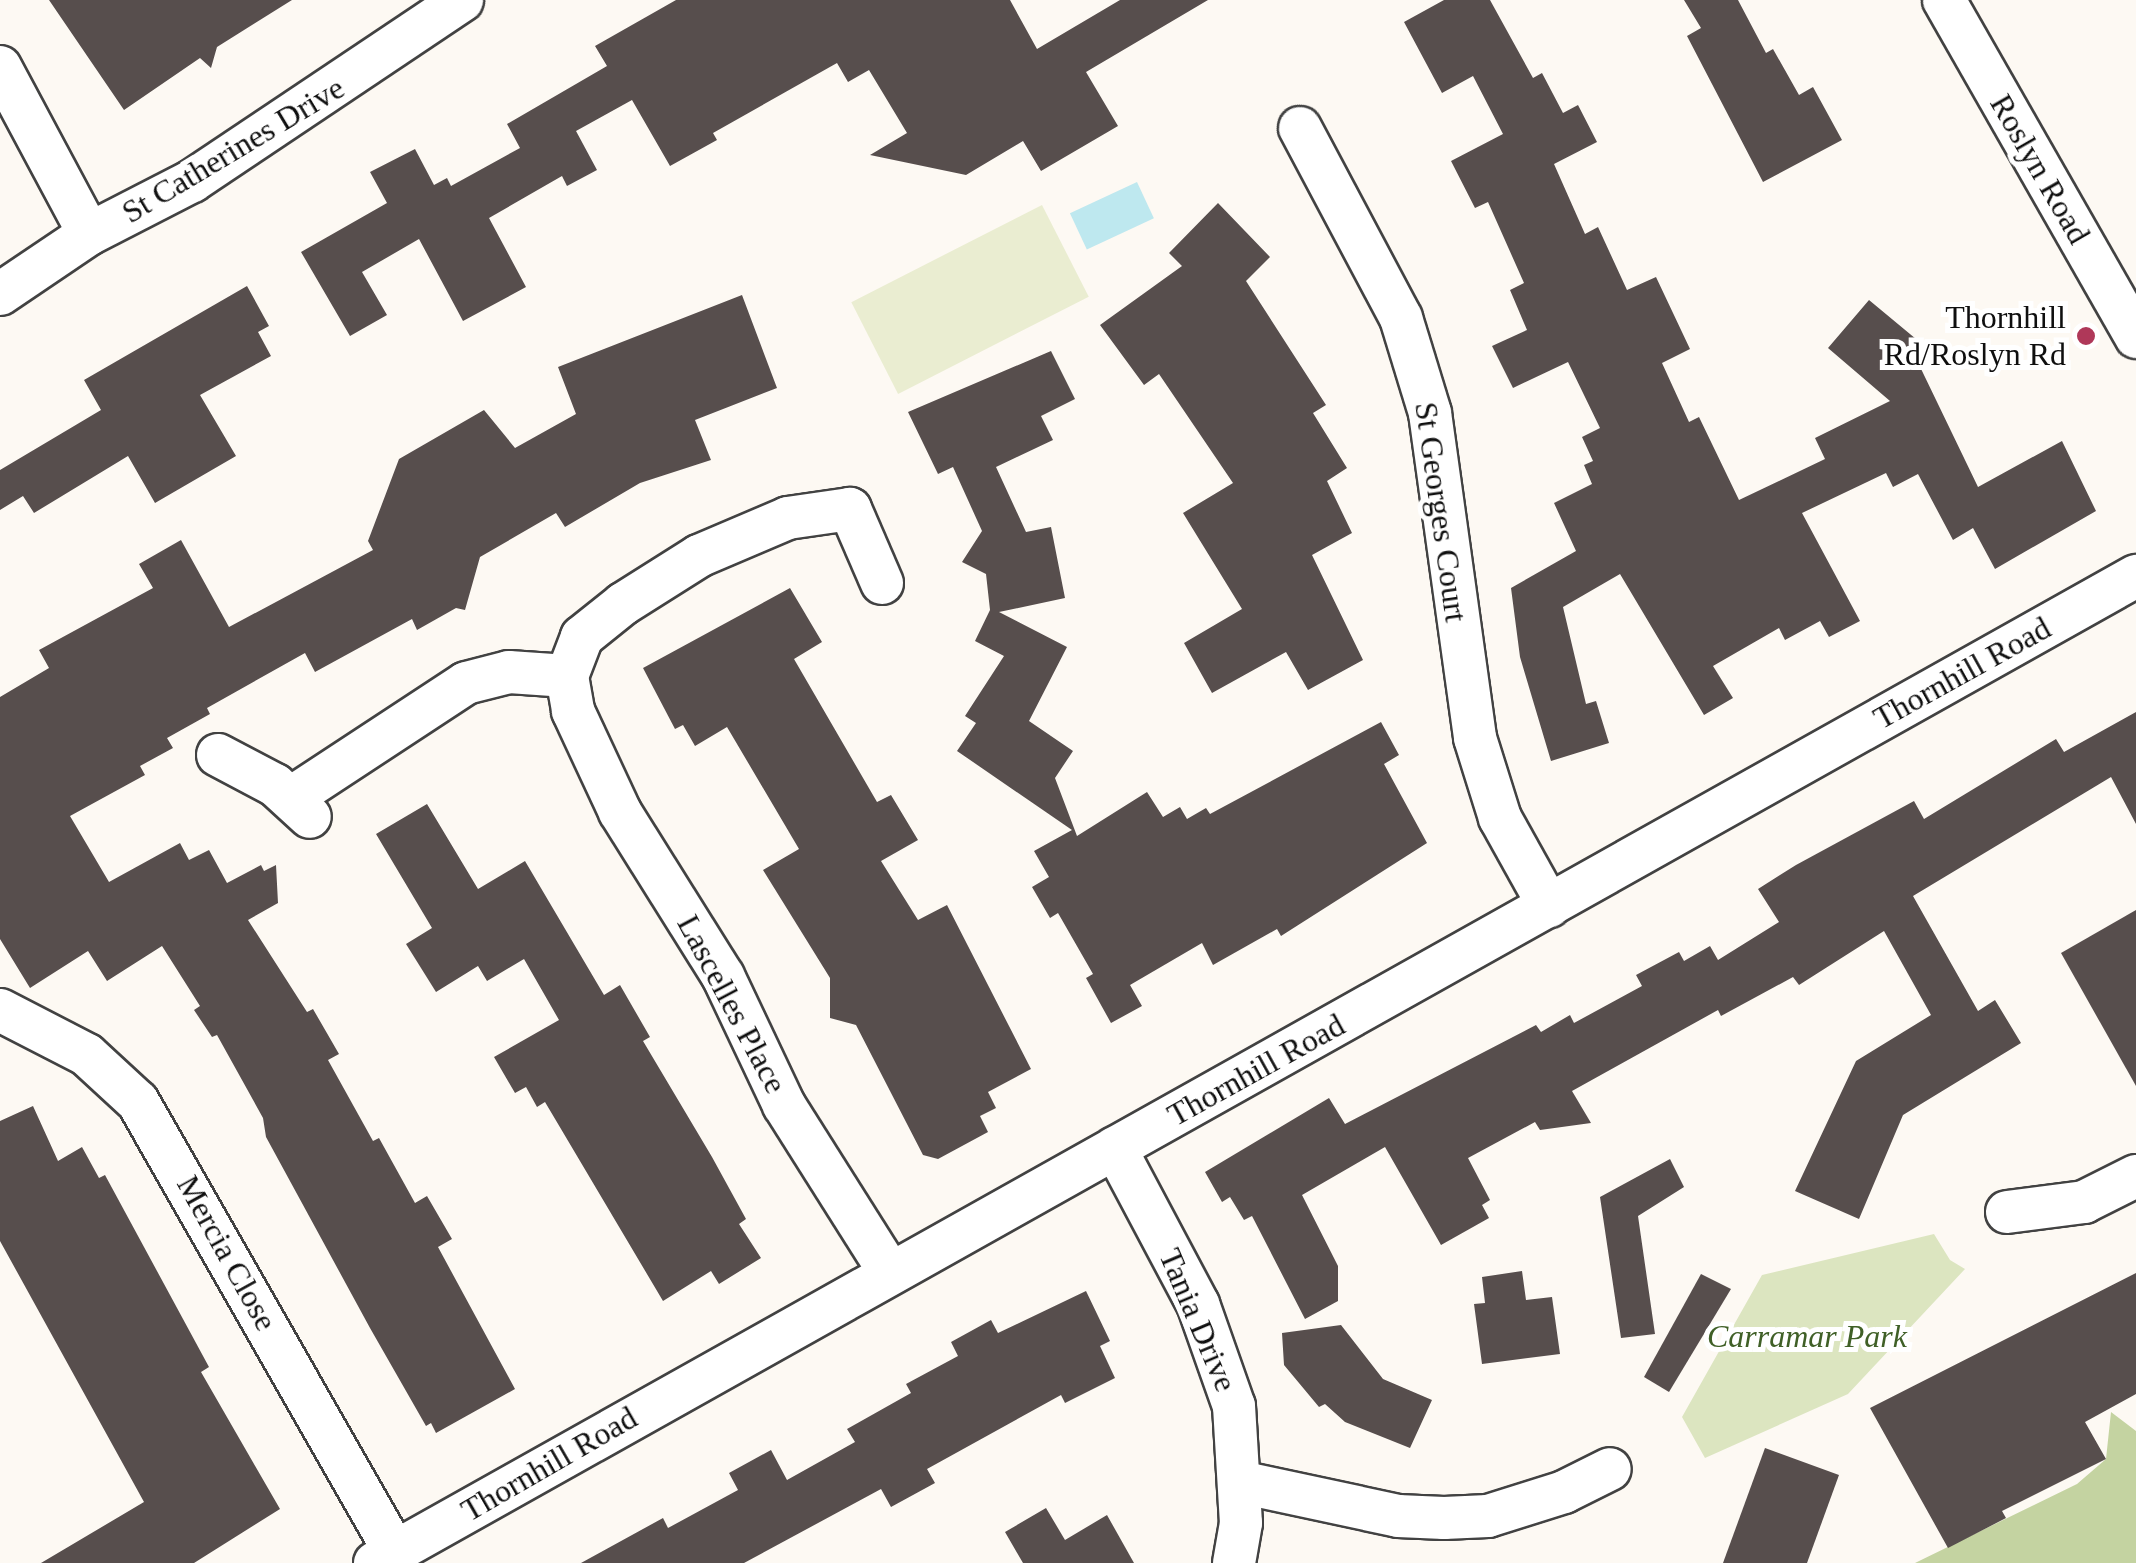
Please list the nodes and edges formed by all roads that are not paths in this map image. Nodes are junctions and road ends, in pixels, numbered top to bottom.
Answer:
1 (462, 0) edge
2 (1944, 0) edge
3 (0, 67) edge
4 (1300, 128) dead end
5 (90, 234) junction
6 (0, 294) edge
7 (2136, 338) edge
8 (2136, 576) edge
9 (882, 582) dead end
10 (568, 676) junction
11 (218, 754) dead end
12 (1549, 906) junction
13 (0, 1010) edge
14 (1115, 1148) junction
15 (2136, 1176) edge
16 (2007, 1212) dead end
17 (890, 1270) junction
18 (1610, 1469) dead end
19 (1240, 1482) junction
20 (385, 1558) edge
21 (1234, 1563) edge

1 - 5 street, St Catherines Drive
2 - 7 street, Roslyn Road
3 - 5 street
4 - 12 street, St Georges Court
5 - 6 street, St Catherines Drive
8 - 12 street, Thornhill Road
9 - 10 street
10 - 11 street
10 - 17 street, Lascelles Place
12 - 14 street, Thornhill Road
13 - 20 street, Mercia Close
14 - 17 street, Thornhill Road
14 - 19 street, Tania Drive
15 - 16 street
17 - 20 street, Thornhill Road
18 - 19 street
19 - 21 street, Tania Drive

